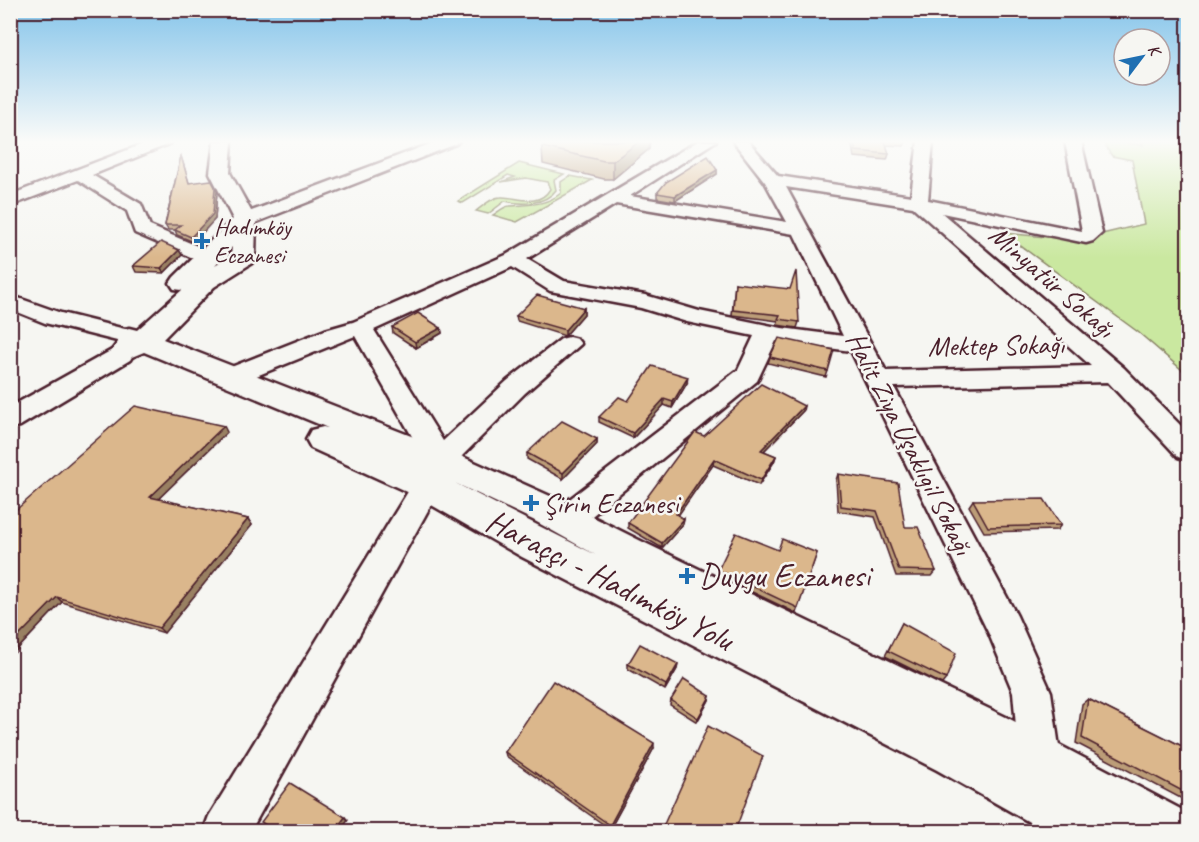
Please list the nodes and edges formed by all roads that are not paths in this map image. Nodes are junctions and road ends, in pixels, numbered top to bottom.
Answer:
1 (62, 180) edge
2 (88, 180) edge
3 (224, 180) edge
4 (349, 180) edge
5 (641, 180) edge
6 (774, 180) edge
7 (776, 180) edge
8 (922, 180) edge
9 (1081, 180) edge
10 (611, 198) junction
11 (10, 201) edge
12 (919, 203) junction
13 (245, 220) junction
14 (801, 230) junction
15 (207, 257) junction
16 (513, 259) junction
17 (10, 301) edge
18 (361, 327) junction
19 (768, 332) junction
20 (568, 344) dead end
21 (125, 345) junction
22 (860, 345) junction
23 (1115, 374) junction
24 (230, 377) junction
25 (877, 379) junction
26 (10, 408) edge
27 (10, 419) edge
28 (1188, 450) edge
29 (434, 473) junction
30 (565, 520) junction
31 (1043, 798) edge
32 (225, 831) edge
33 (1101, 831) edge
34 (1170, 831) edge

1 - 11 street
2 - 15 street
3 - 13 main road
4 - 13 street
5 - 10 street
6 - 14 street, Halit Ziya Uşaklıgil Sokağı
7 - 12 street
8 - 12 street
9 - 12 street
10 - 14 street
10 - 16 street
12 - 23 street, Minyatür Sokağı
13 - 15 main road
13 - 21 main road
14 - 22 street, Halit Ziya Uşaklıgil Sokağı
15 - 21 main road
16 - 18 street
16 - 19 street
17 - 21 street
18 - 24 street
18 - 29 street
19 - 22 street
19 - 30 street
20 - 29 street
21 - 24 main road
21 - 26 street
21 - 27 street
21 - 29 main road, Haraççı - Hadımköy Yolu
22 - 25 street, Halit Ziya Uşaklıgil Sokağı
23 - 25 street, Mektep Sokağı
23 - 28 street, Minyatür Sokağı
24 - 29 main road
25 - 31 street, Halit Ziya Uşaklıgil Sokağı
29 - 30 main road
29 - 31 main road, Haraççı - Hadımköy Yolu
29 - 32 street
30 - 31 main road
31 - 33 main road, Haraççı - Hadımköy Yolu
31 - 34 main road

